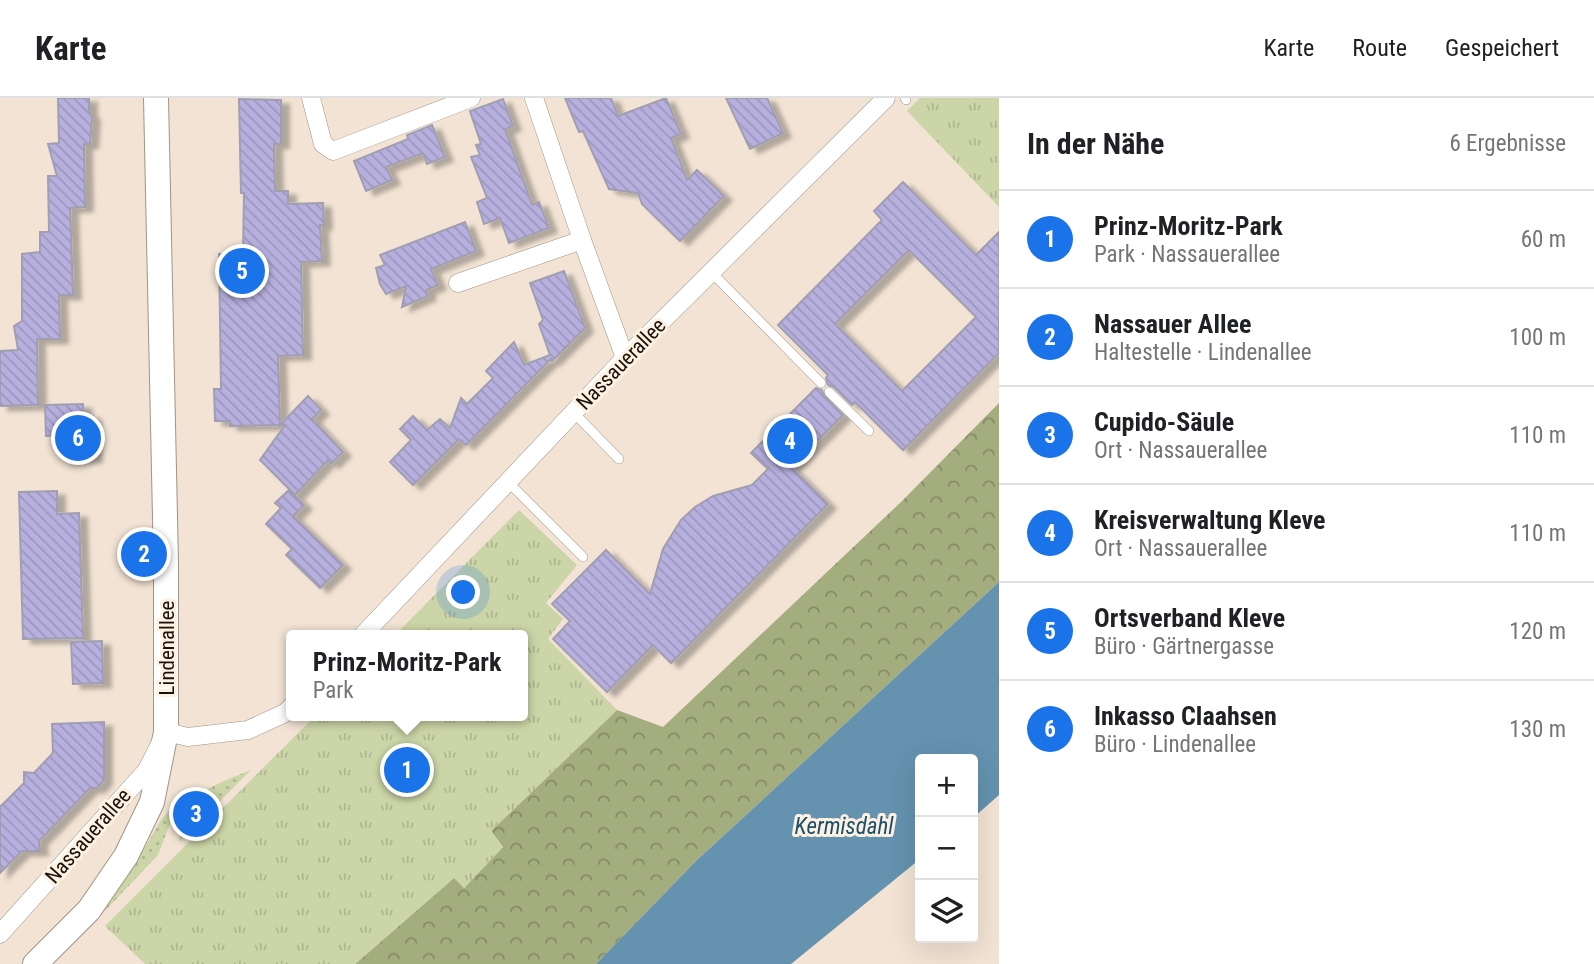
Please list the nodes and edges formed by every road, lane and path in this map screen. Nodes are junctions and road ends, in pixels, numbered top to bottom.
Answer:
1 (156, 98) edge
2 (311, 98) edge
3 (471, 98) edge
4 (534, 98) edge
5 (886, 98) edge
6 (582, 240) junction
7 (712, 273) junction
8 (458, 283) dead end
9 (625, 358) junction
10 (821, 383) dead end
11 (830, 392) dead end
12 (574, 413) junction
13 (869, 431) dead end
14 (619, 459) dead end
15 (509, 483) junction
16 (583, 557) dead end
17 (368, 630) edge
18 (286, 712) edge
19 (166, 732) junction
20 (0, 934) edge
21 (35, 964) edge

1 - 19 main road, Lindenallee
2 - 3 street
4 - 6 street
5 - 7 street, Nassauerallee
6 - 8 street
6 - 9 street
7 - 9 street, Nassauerallee
7 - 10 lane
9 - 12 street, Nassauerallee
11 - 13 lane
12 - 14 lane
12 - 15 street, Nassauerallee
15 - 16 lane
15 - 17 street, Nassauerallee
18 - 19 street
19 - 20 street, Nassauerallee
19 - 21 main road, Nassauerallee

